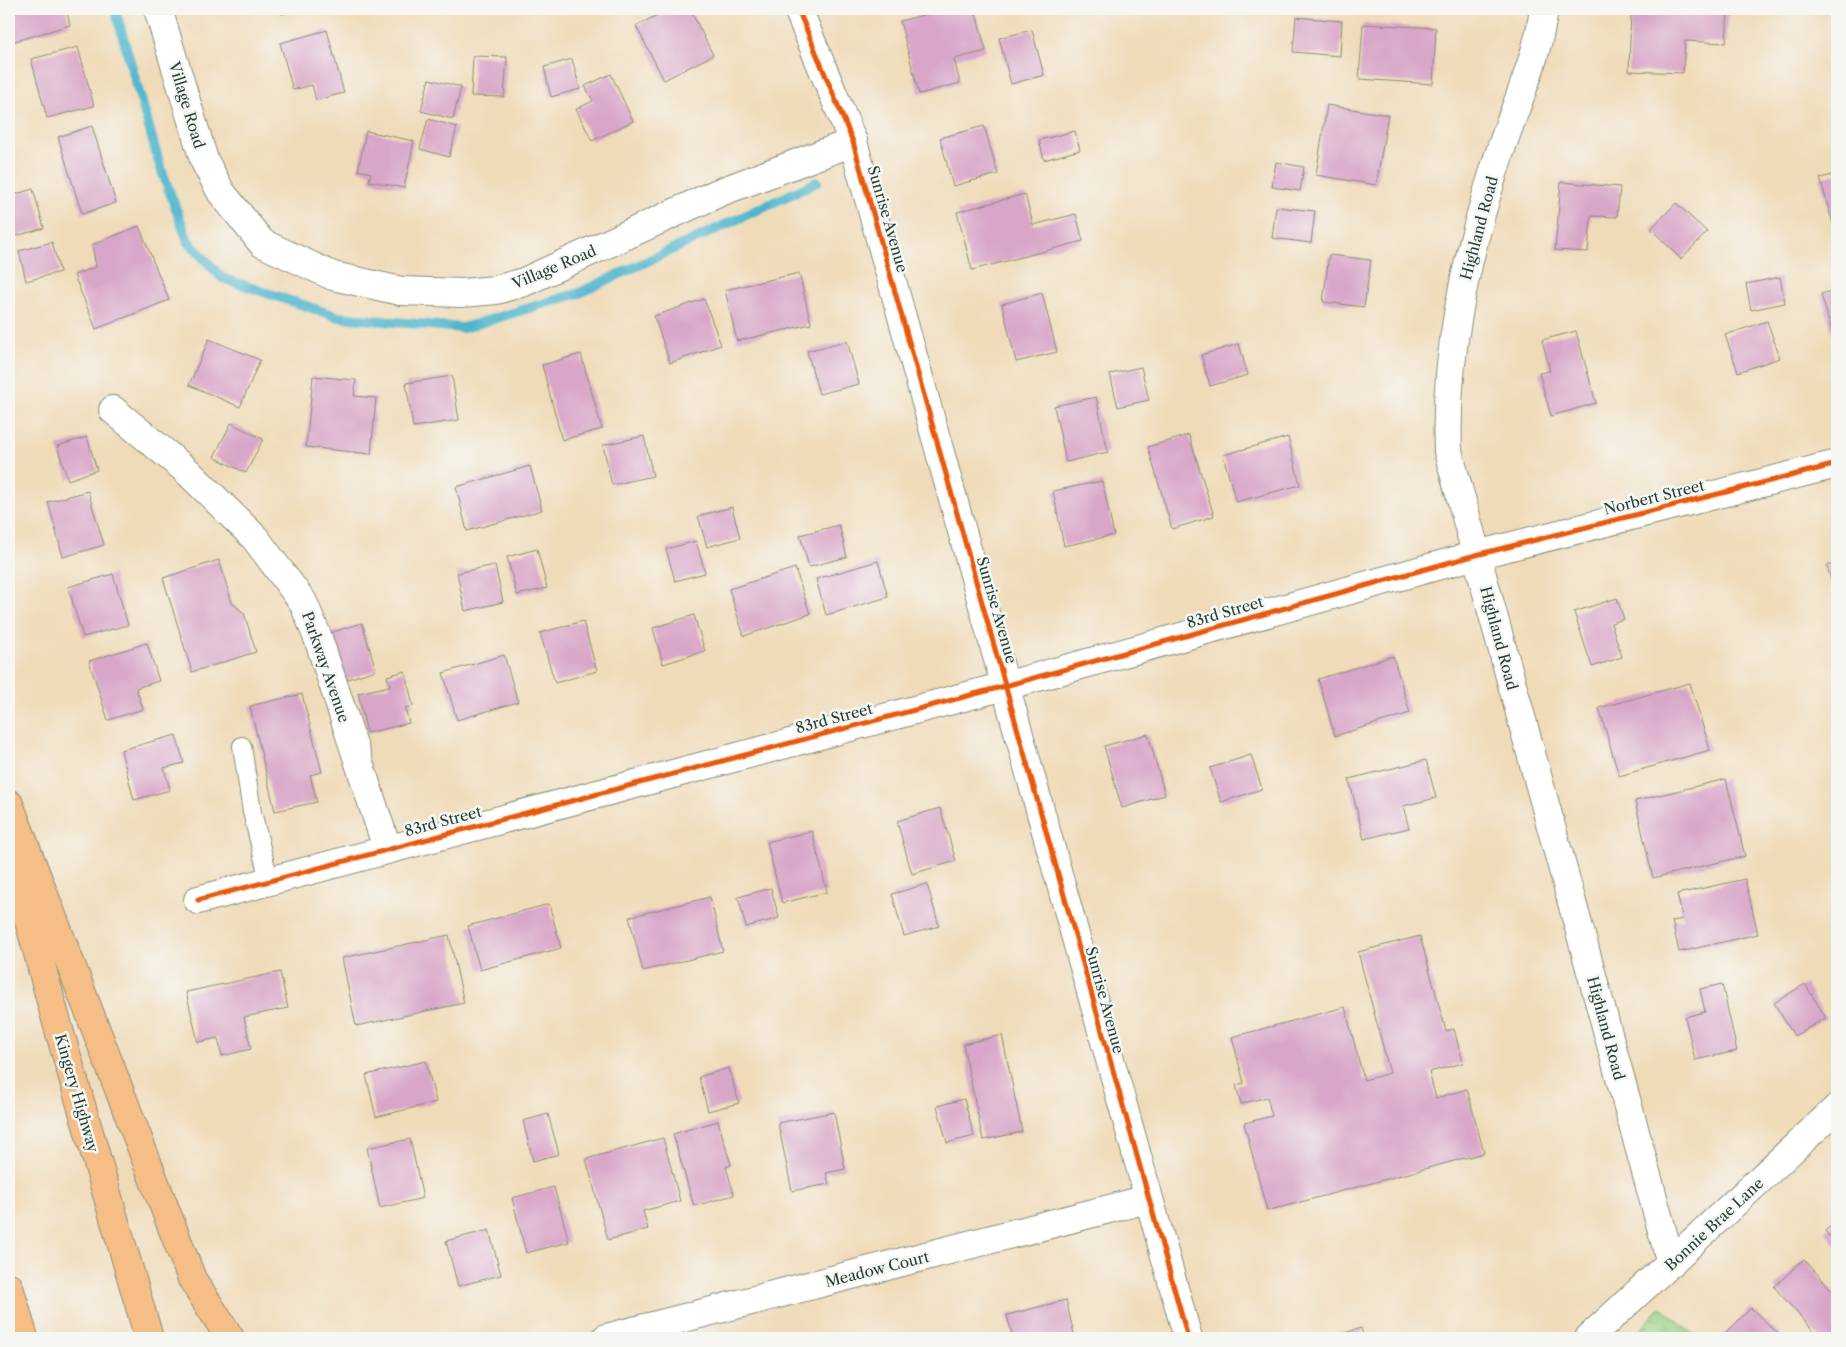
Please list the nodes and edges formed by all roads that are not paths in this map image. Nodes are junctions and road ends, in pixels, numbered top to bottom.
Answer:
1 (158, 9) edge
2 (798, 9) edge
3 (1544, 9) edge
4 (854, 142) junction
5 (113, 410) dead end
6 (1837, 464) edge
7 (1476, 555) junction
8 (1005, 686) junction
9 (242, 746) dead end
10 (9, 804) edge
11 (9, 847) edge
12 (387, 848) junction
13 (269, 880) junction
14 (198, 900) dead end
15 (1837, 1108) edge
16 (1148, 1199) junction
17 (1671, 1264) junction
18 (9, 1287) edge
19 (24, 1338) edge
20 (149, 1338) edge
21 (230, 1338) edge
22 (606, 1338) edge
23 (1188, 1338) edge
24 (1589, 1338) edge

1 - 4 street, Village Road
2 - 4 street, Sunrise Avenue
3 - 7 street, Highland Road
4 - 8 street, Sunrise Avenue
5 - 12 street, Parkway Avenue
6 - 7 street, Norbert Street
7 - 8 street, 83rd Street
7 - 17 street, Highland Road
8 - 12 street, 83rd Street
8 - 16 street, Sunrise Avenue
9 - 13 lane
10 - 21 main road
11 - 20 main road, Kingery Highway
12 - 13 street, 83rd Street
13 - 14 street, 83rd Street
15 - 17 street, Bonnie Brae Lane
16 - 22 street, Meadow Court
16 - 23 street, Sunrise Avenue
17 - 24 street, Bonnie Brae Lane
18 - 19 main road

